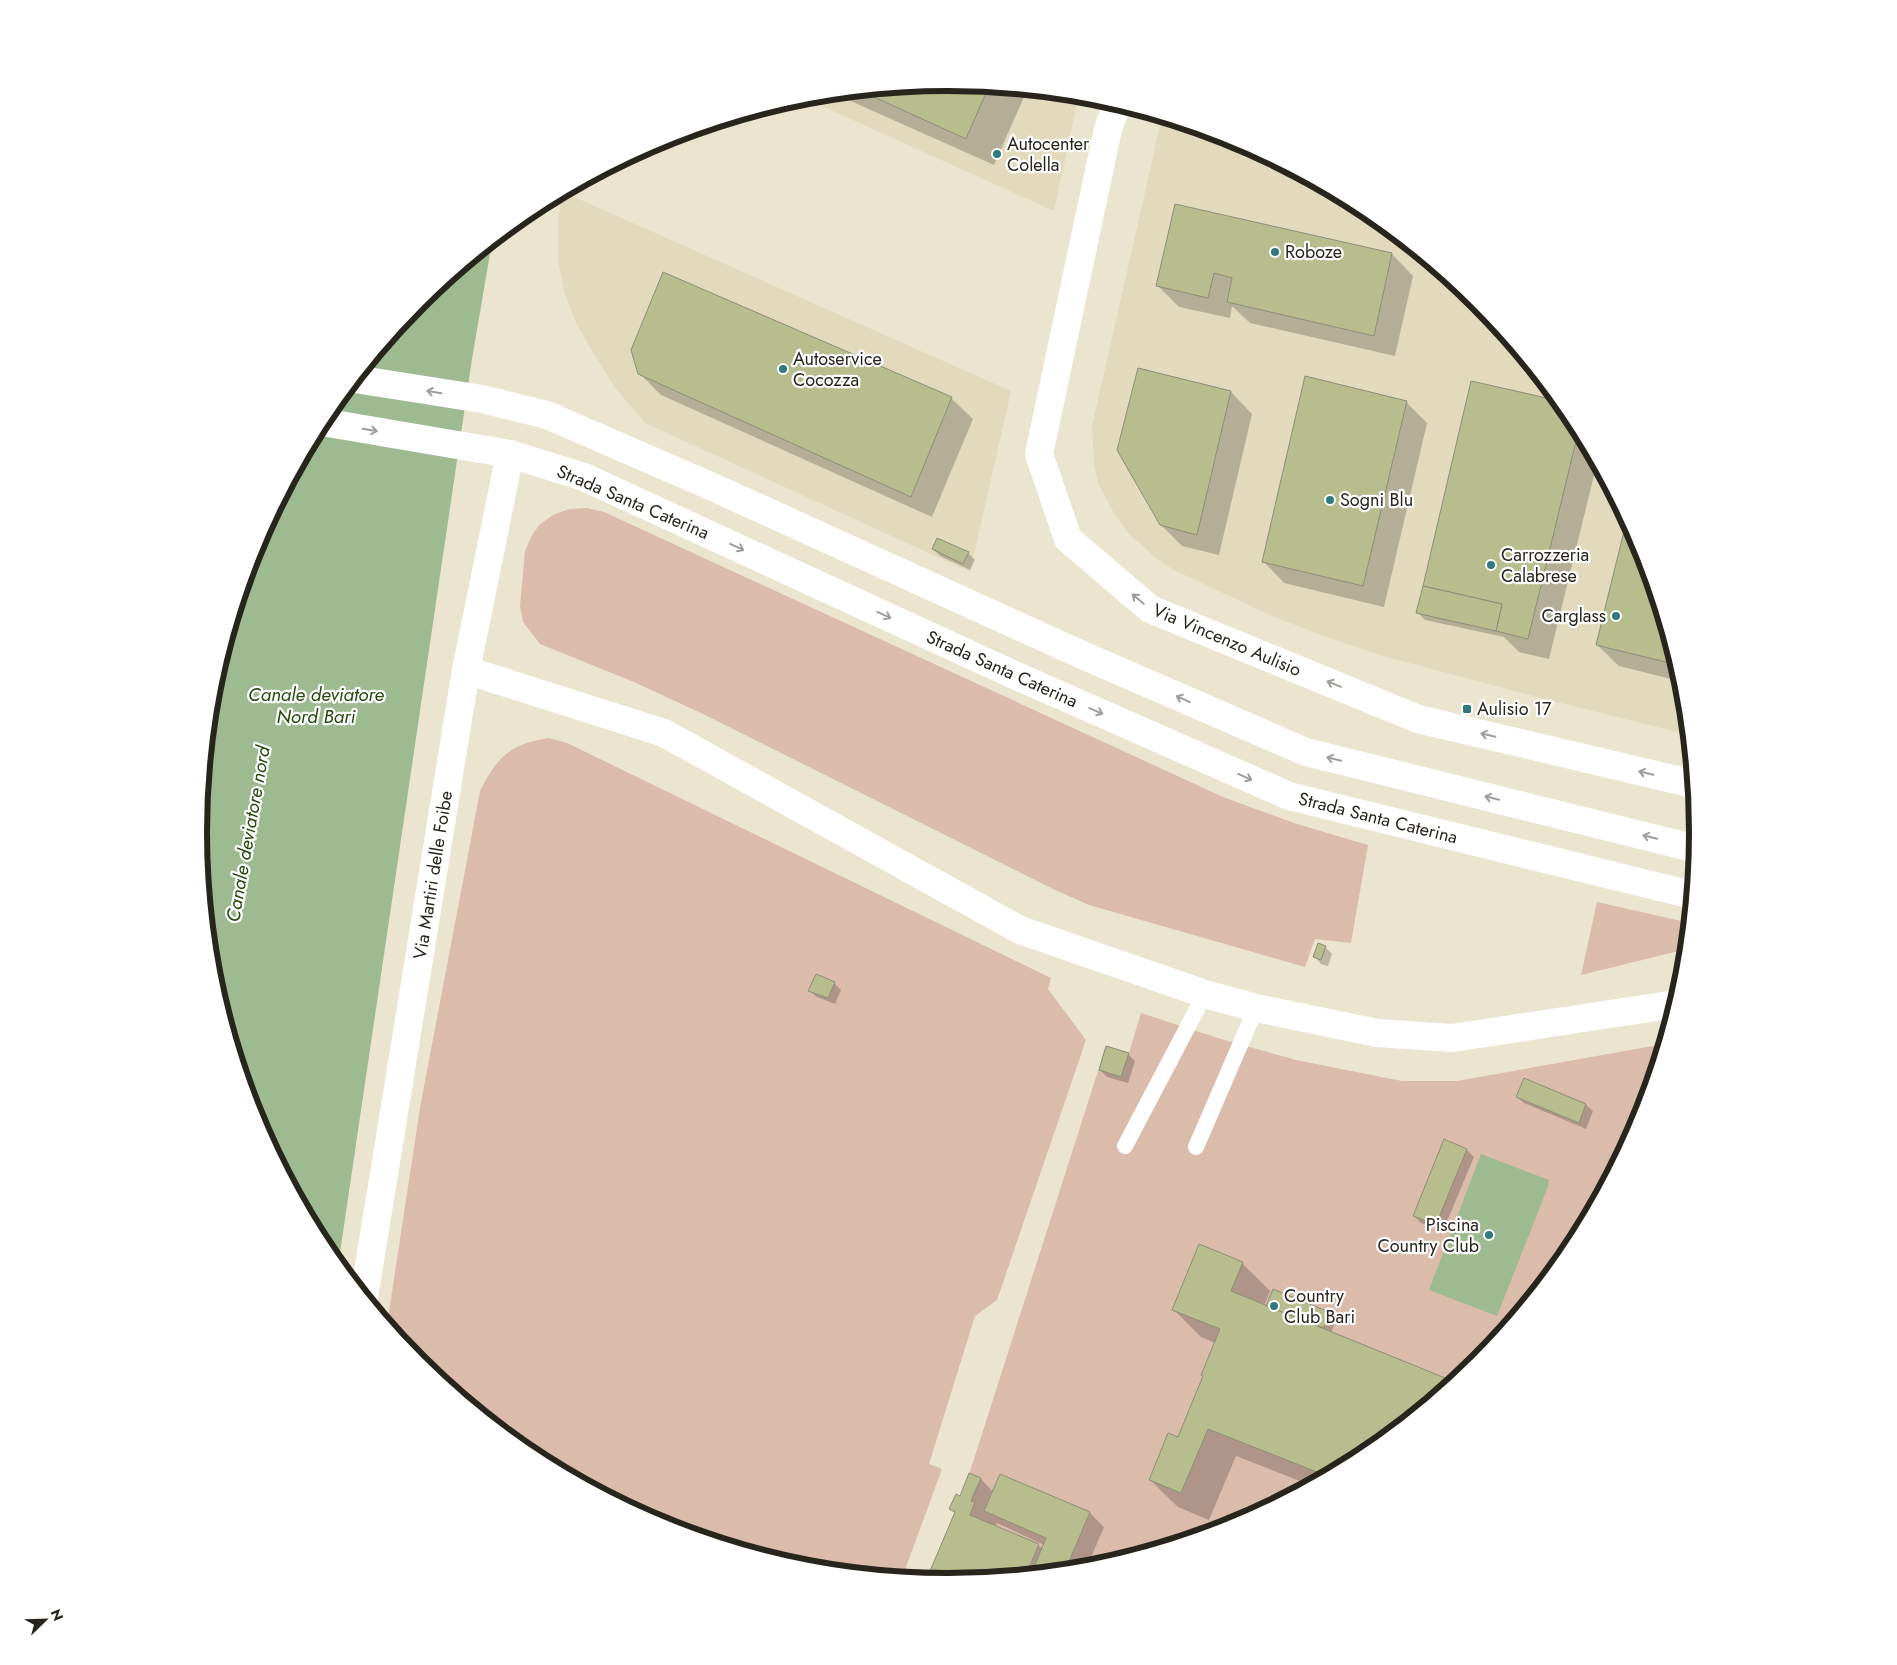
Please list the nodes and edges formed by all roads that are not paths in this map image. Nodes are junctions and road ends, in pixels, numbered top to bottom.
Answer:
1 (1115, 111) edge
2 (361, 380) edge
3 (331, 423) edge
4 (510, 454) junction
5 (466, 670) junction
6 (1688, 783) edge
7 (1689, 847) edge
8 (1687, 894) edge
9 (1205, 994) junction
10 (1669, 1005) edge
11 (1256, 1008) junction
12 (1125, 1146) dead end
13 (1196, 1147) dead end
14 (365, 1290) edge

6 -> 1 street, Via Vincenzo Aulisio
7 -> 2 street
3 -> 4 street, Strada Santa Caterina
4 - 5 street, Via Martiri delle Foibe
4 -> 8 street, Strada Santa Caterina
5 - 9 street
5 - 14 street, Via Martiri delle Foibe
9 - 11 street
9 - 12 lane
10 - 11 street
11 - 13 lane

